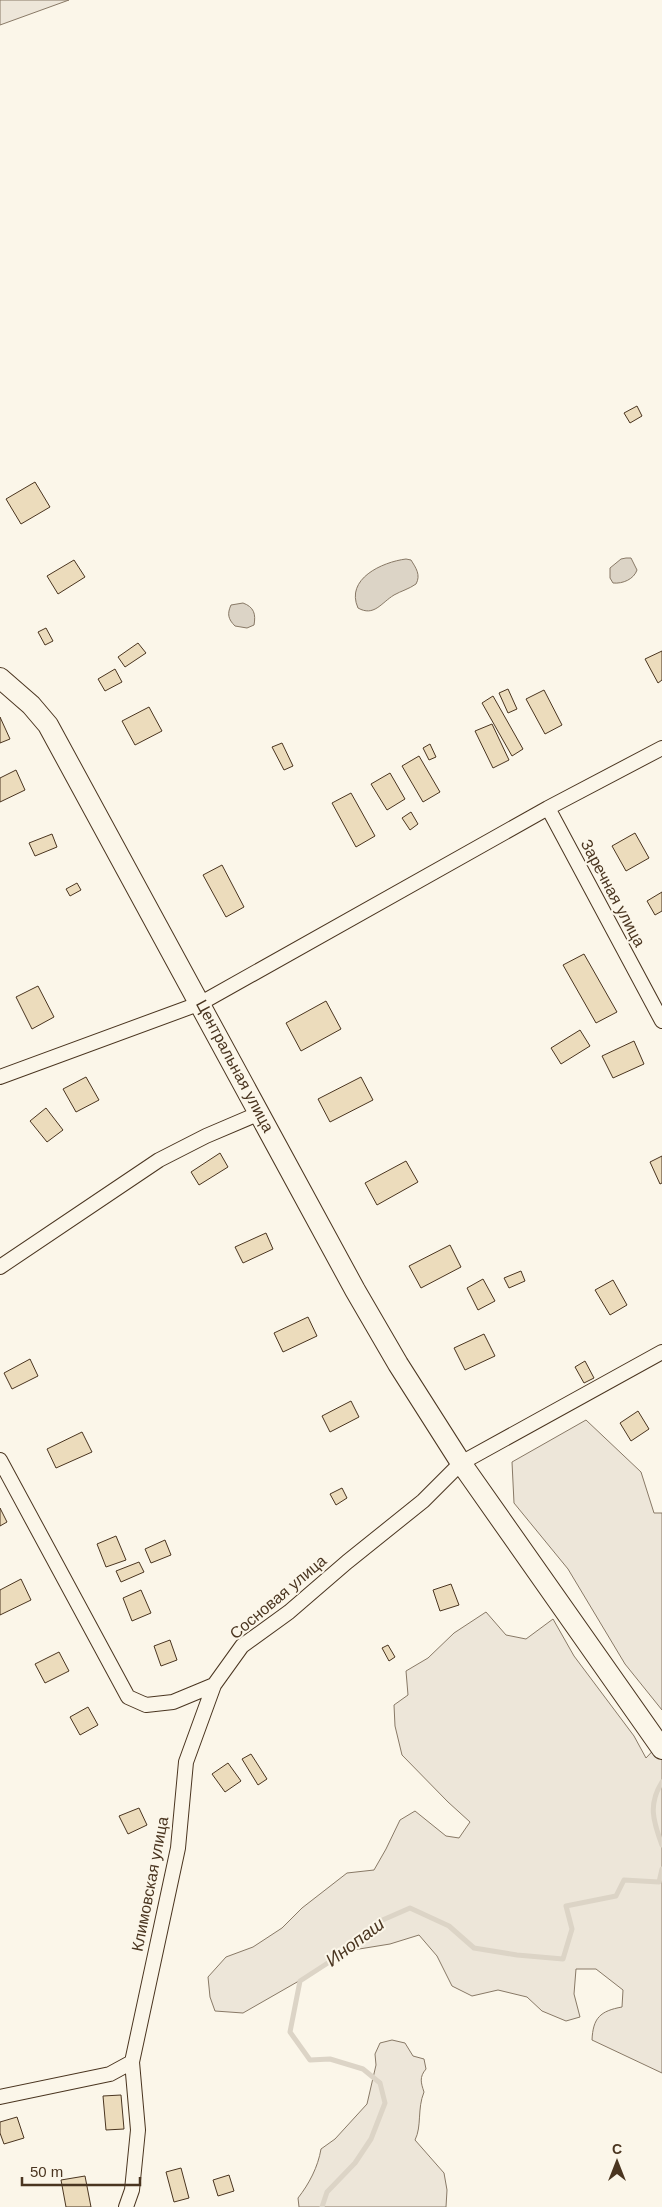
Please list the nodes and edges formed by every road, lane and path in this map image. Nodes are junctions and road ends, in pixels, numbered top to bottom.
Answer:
1 (0, 678) edge
2 (662, 748) edge
3 (548, 808) junction
4 (200, 1003) junction
5 (662, 1021) edge
6 (0, 1076) edge
7 (260, 1113) junction
8 (0, 1267) edge
9 (662, 1352) edge
10 (0, 1460) edge
11 (461, 1463) junction
12 (214, 1685) junction
13 (660, 1746) edge
14 (132, 2062) junction
15 (0, 2097) edge
16 (126, 2207) edge

1 - 4 street, Центральная улица
2 - 3 street
3 - 4 street
3 - 5 street, Заречная улица
4 - 6 street
4 - 7 street, Центральная улица
7 - 8 street
7 - 11 street, Центральная улица
9 - 11 street, Сосновая улица
10 - 12 street
11 - 12 street, Сосновая улица
11 - 13 street, Центральная улица
12 - 14 street, Климовская улица
14 - 15 street
14 - 16 street, Климовская улица

